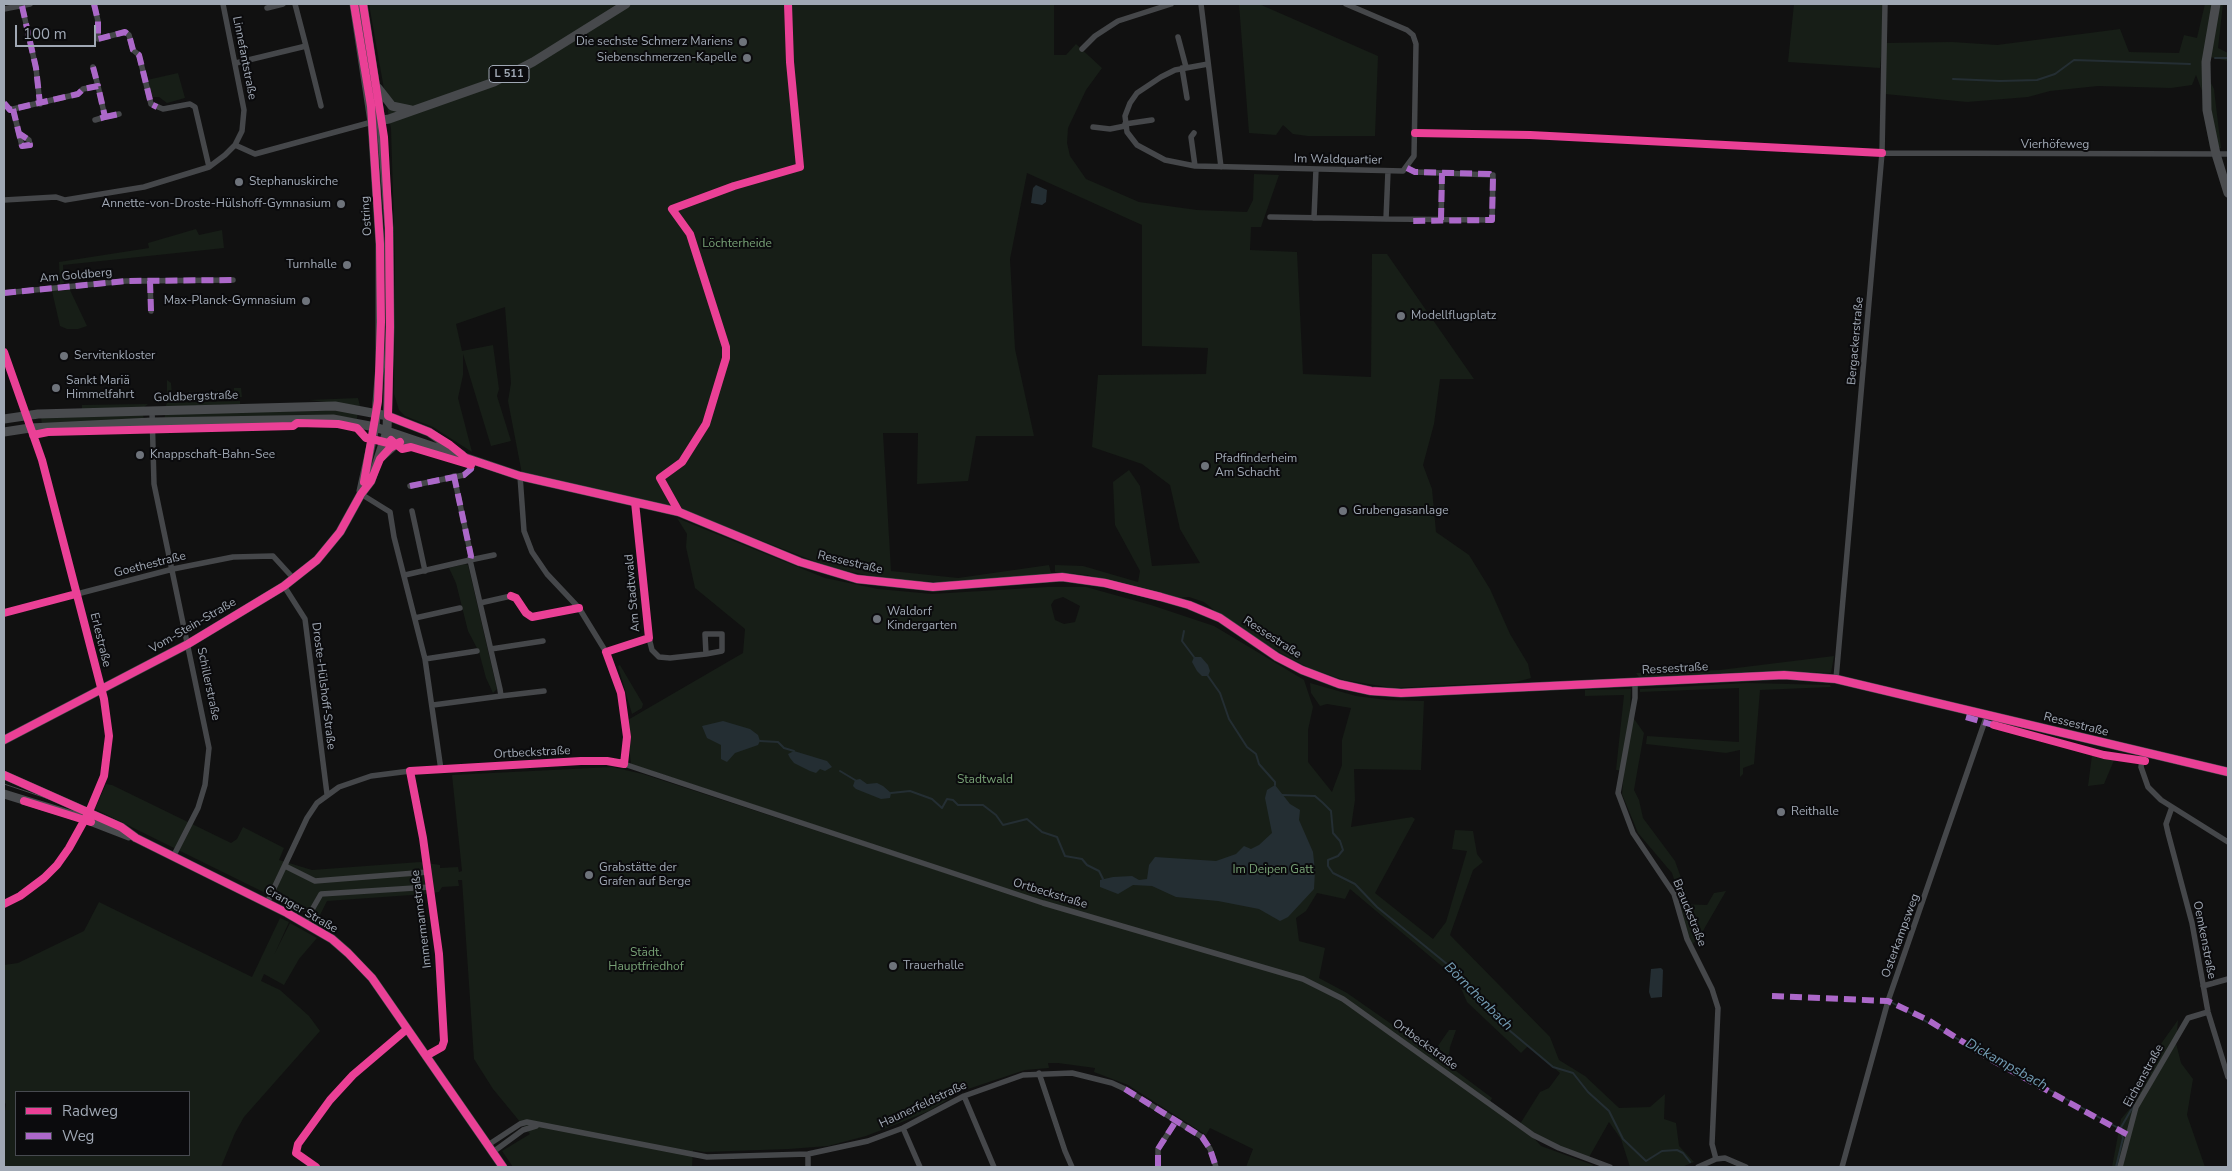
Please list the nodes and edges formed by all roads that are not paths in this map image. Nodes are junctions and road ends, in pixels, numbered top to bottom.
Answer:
1 (30, 4) edge
2 (94, 4) edge
3 (224, 4) edge
4 (283, 4) edge
5 (295, 4) edge
6 (354, 4) edge
7 (363, 4) edge
8 (626, 4) edge
9 (1171, 4) edge
10 (1201, 4) edge
11 (1346, 4) edge
12 (1885, 4) edge
13 (2216, 4) edge
14 (22, 6) junction
15 (266, 8) dead end
16 (4, 9) edge
17 (1178, 36) dead end
18 (306, 46) junction
19 (1082, 49) dead end
20 (236, 63) junction
21 (1208, 64) junction
22 (93, 67) dead end
23 (1184, 68) junction
24 (98, 86) junction
25 (376, 86) junction
26 (1187, 98) dead end
27 (4, 103) edge
28 (40, 104) junction
29 (321, 106) dead end
30 (13, 109) junction
31 (414, 110) junction
32 (119, 114) dead end
33 (105, 117) junction
34 (95, 120) dead end
35 (1152, 120) dead end
36 (377, 122) junction
37 (1125, 125) junction
38 (1093, 127) dead end
39 (1194, 133) dead end
40 (20, 134) dead end
41 (235, 145) junction
42 (1882, 153) junction
43 (2216, 154) junction
44 (2228, 154) edge
45 (1195, 166) junction
46 (209, 167) junction
47 (1221, 167) junction
48 (1407, 168) junction
49 (1316, 170) junction
50 (1388, 171) junction
51 (1442, 173) junction
52 (2228, 193) edge
53 (4, 200) edge
54 (1270, 217) dead end
55 (1314, 218) junction
56 (1386, 219) junction
57 (1441, 220) junction
58 (234, 280) dead end
59 (150, 281) junction
60 (4, 293) edge
61 (151, 311) dead end
62 (4, 352) edge
63 (152, 411) junction
64 (377, 413) junction
65 (25, 416) junction
66 (388, 416) junction
67 (4, 419) edge
68 (152, 422) junction
69 (375, 427) junction
70 (30, 428) junction
71 (387, 431) junction
72 (4, 432) edge
73 (409, 440) junction
74 (380, 459) junction
75 (470, 459) junction
76 (454, 476) junction
77 (520, 476) junction
78 (410, 486) dead end
79 (360, 494) junction
80 (636, 502) junction
81 (412, 511) dead end
82 (494, 555) dead end
83 (470, 560) junction
84 (173, 569) junction
85 (425, 571) junction
86 (405, 575) junction
87 (294, 578) junction
88 (284, 586) junction
89 (76, 594) junction
90 (511, 596) dead end
91 (480, 603) junction
92 (460, 608) dead end
93 (4, 612) edge
94 (415, 618) junction
95 (648, 638) junction
96 (543, 641) dead end
97 (188, 644) junction
98 (491, 649) junction
99 (477, 651) dead end
100 (606, 652) junction
101 (706, 654) dead end
102 (425, 659) junction
103 (1836, 679) junction
104 (1634, 682) junction
105 (100, 688) junction
106 (544, 691) dead end
107 (501, 696) junction
108 (433, 705) junction
109 (1987, 715) junction
110 (4, 740) edge
111 (2144, 752) junction
112 (624, 764) junction
113 (441, 770) junction
114 (410, 771) junction
115 (2228, 772) edge
116 (4, 775) edge
117 (4, 794) edge
118 (327, 794) junction
119 (2172, 806) junction
120 (87, 815) junction
121 (2228, 842) edge
122 (173, 857) junction
123 (284, 866) junction
124 (428, 872) junction
125 (430, 887) junction
126 (267, 903) junction
127 (4, 904) edge
128 (305, 922) junction
129 (2228, 979) edge
130 (2203, 986) junction
131 (2208, 1012) junction
132 (407, 1029) junction
133 (426, 1056) junction
134 (1040, 1073) junction
135 (2228, 1077) edge
136 (964, 1096) junction
137 (1176, 1121) junction
138 (902, 1128) junction
139 (490, 1148) junction
140 (808, 1154) junction
141 (1716, 1159) junction
142 (316, 1167) edge
143 (504, 1167) edge
144 (808, 1167) edge
145 (920, 1167) edge
146 (994, 1167) edge
147 (1072, 1167) edge
148 (1158, 1167) edge
149 (1216, 1167) edge
150 (1610, 1167) edge
151 (1698, 1167) edge
152 (1746, 1167) edge
153 (1842, 1167) edge
154 (2120, 1167) edge

1 - 14 street
2 - 46 street
3 - 20 street, Linnefantstraße
4 - 15 street
5 - 18 street
6 - 36 main road, Ostring
7 - 25 main road, Ostring
8 - 31 main road, L 511
9 - 19 street
10 - 21 street
11 - 48 street
12 - 42 street, Bergackerstraße
13 - 43 main road
14 - 16 street
14 - 28 street
17 - 23 street
18 - 20 street
18 - 29 street
20 - 41 street, Linnefantstraße
21 - 23 street
21 - 47 street
22 - 24 street
23 - 26 street
23 - 37 street
24 - 28 street
24 - 33 street
25 - 31 main road
25 - 36 main road, Ostring
27 - 30 street
28 - 30 street
30 - 40 street
31 - 36 main road, L 511
32 - 33 street
33 - 34 street
35 - 37 street
36 - 41 street
36 - 64 main road, Ostring
36 - 66 main road, Ostring
37 - 38 street
37 - 45 street, Im Waldquartier
39 - 45 street
41 - 46 street
42 - 43 street, Vierhöfeweg
42 - 103 street, Bergackerstraße
43 - 44 street, Vierhöfeweg
43 - 52 main road
45 - 47 street, Im Waldquartier
46 - 53 street
47 - 49 street, Im Waldquartier
48 - 50 street, Im Waldquartier
48 - 51 street, Im Waldquartier
49 - 50 street, Im Waldquartier
49 - 55 street
50 - 56 street
51 - 57 street
51 - 57 street, Im Waldquartier
54 - 55 street
55 - 56 street
56 - 57 street
58 - 59 street, Am Goldberg
59 - 60 street, Am Goldberg
59 - 61 street
62 - 65 street, Erlestraße
63 - 64 main road, Goldbergstraße
63 - 65 main road, Goldbergstraße
63 - 68 street, Schillerstraße
64 - 66 main road, Goldbergstraße
64 - 69 main road, Ostring
65 - 67 main road, Goldbergstraße
65 - 70 street, Erlestraße
66 - 71 main road, Vom-Stein-Straße
66 - 75 main road, Ressestraße
68 - 69 main road, Goldbergstraße
68 - 70 main road, Goldbergstraße
68 - 84 street, Schillerstraße
69 - 71 main road, Ressestraße
69 - 79 main road, Vom-Stein-Straße
70 - 72 main road, Goldbergstraße
70 - 89 street, Erlestraße
71 - 73 main road, Ressestraße
71 - 74 main road, Vom-Stein-Straße
73 - 74 main road
73 - 75 main road, Ressestraße
74 - 79 main road, Vom-Stein-Straße
75 - 76 street
75 - 77 main road, Ressestraße
76 - 78 street
76 - 83 street
77 - 80 main road, Ressestraße
77 - 100 street
79 - 86 street
79 - 87 main road, Vom-Stein-Straße
80 - 95 street, Am Stadtwald
80 - 104 main road, Ressestraße
81 - 85 street
82 - 83 street
83 - 85 street
83 - 91 street
84 - 87 street, Goethestraße
84 - 89 street, Goethestraße
84 - 97 street, Schillerstraße
85 - 86 street
86 - 94 street
87 - 88 main road, Vom-Stein-Straße
88 - 97 main road, Vom-Stein-Straße
88 - 118 street, Droste-Hülshoff-Straße
89 - 93 street, Goethestraße
89 - 105 street, Erlestraße
90 - 91 street
91 - 98 street
92 - 94 street
94 - 102 street
95 - 100 street, Am Stadtwald
95 - 101 street, Am Stadtwald
96 - 98 street
97 - 105 main road, Vom-Stein-Straße
97 - 122 street, Schillerstraße
98 - 107 street
99 - 102 street
100 - 112 street
102 - 108 street
103 - 104 main road, Ressestraße
103 - 109 main road, Ressestraße
104 - 141 street, Brauckstraße
105 - 110 main road, Vom-Stein-Straße
105 - 120 street, Erlestraße
106 - 107 street
107 - 108 street
108 - 113 street
109 - 111 main road, Ressestraße
109 - 153 street, Osterkampsweg
111 - 115 main road, Ressestraße
111 - 119 street
112 - 113 street, Ortbeckstraße
112 - 150 street, Ortbeckstraße
113 - 114 street, Ortbeckstraße
114 - 118 street, Ortbeckstraße
114 - 124 street, Immermannstraße
116 - 120 main road, Cranger Straße
117 - 120 main road, Cranger Straße
118 - 123 street
119 - 121 street
119 - 130 street, Oemkenstraße
120 - 122 main road, Cranger Straße
120 - 127 street, Erlestraße
122 - 126 main road, Cranger Straße
123 - 124 street
123 - 126 street
124 - 125 street, Immermannstraße
125 - 128 street
125 - 133 street, Immermannstraße
126 - 128 main road, Cranger Straße
128 - 132 main road, Cranger Straße
129 - 130 street
130 - 131 street, Oemkenstraße
131 - 135 street, Oemkenstraße
131 - 154 street, Eichenstraße
132 - 133 main road, Cranger Straße
132 - 142 street
133 - 139 main road, Cranger Straße
134 - 136 street, Haunerfeldstraße
134 - 137 street, Haunerfeldstraße
134 - 147 street
136 - 138 street, Haunerfeldstraße
136 - 146 street
137 - 148 street
137 - 149 street, Haunerfeldstraße
138 - 140 street, Haunerfeldstraße
138 - 145 street
139 - 140 street, Haunerfeldstraße
139 - 143 main road, Cranger Straße
140 - 144 street
141 - 151 street
141 - 152 street

